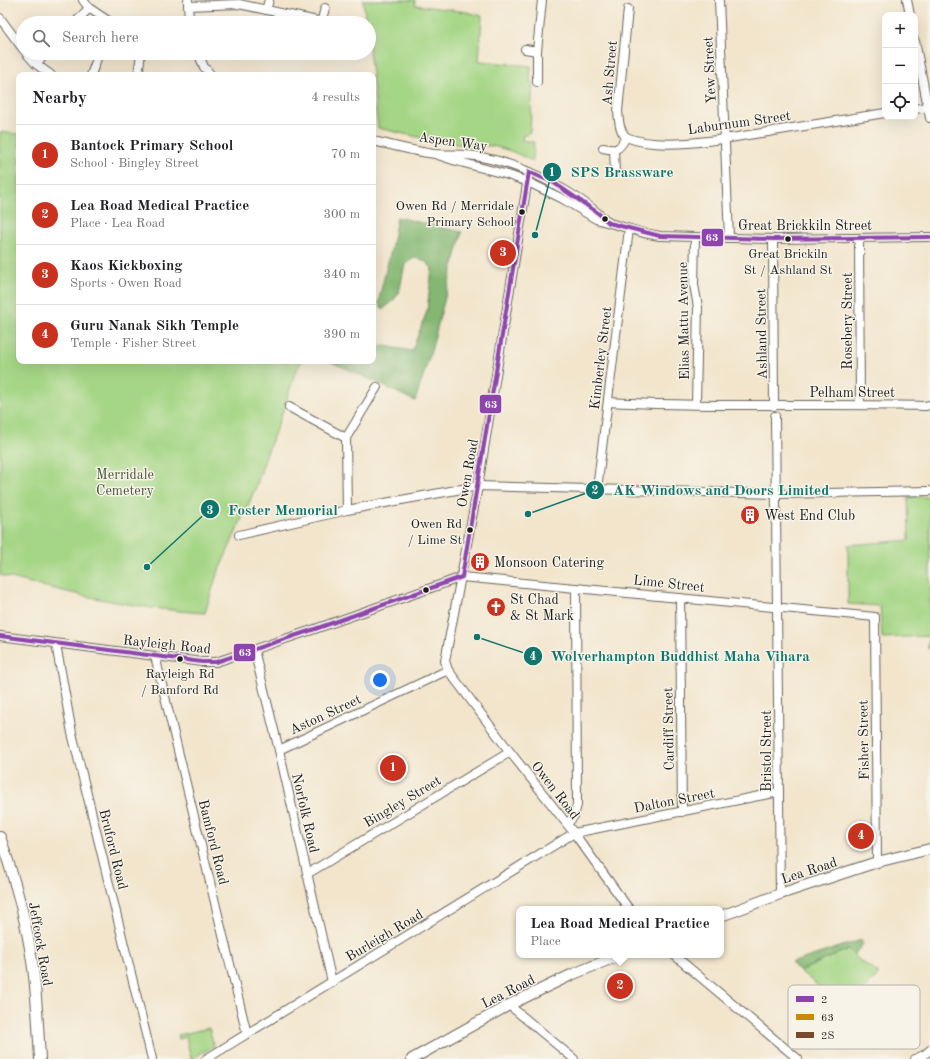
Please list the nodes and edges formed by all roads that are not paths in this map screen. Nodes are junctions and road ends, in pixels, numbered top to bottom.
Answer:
1 (83, 0) edge
2 (269, 0) edge
3 (542, 0) edge
4 (719, 0) edge
5 (907, 0) edge
6 (188, 3) edge
7 (89, 8) junction
8 (325, 8) dead end
9 (628, 9) dead end
10 (266, 10) junction
11 (909, 12) edge
12 (82, 16) edge
13 (100, 16) edge
14 (189, 16) edge
15 (294, 16) edge
16 (323, 16) edge
17 (0, 18) edge
18 (16, 40) edge
19 (916, 48) edge
20 (525, 50) dead end
21 (537, 51) junction
22 (32, 60) edge
23 (40, 60) edge
24 (96, 60) edge
25 (140, 60) edge
26 (201, 60) edge
27 (36, 64) junction
28 (47, 72) edge
29 (92, 72) edge
30 (138, 72) edge
31 (208, 72) edge
32 (537, 82) dead end
33 (928, 107) junction
34 (918, 109) edge
35 (882, 113) edge
36 (930, 118) edge
37 (626, 137) junction
38 (725, 139) junction
39 (376, 142) edge
40 (603, 148) dead end
41 (614, 150) junction
42 (435, 154) junction
43 (529, 172) junction
44 (615, 173) dead end
45 (528, 182) junction
46 (609, 223) junction
47 (629, 229) junction
48 (695, 238) junction
49 (729, 238) junction
50 (773, 238) junction
51 (859, 238) junction
52 (930, 238) edge
53 (377, 387) dead end
54 (608, 402) junction
55 (696, 404) junction
56 (860, 404) junction
57 (930, 405) edge
58 (774, 406) junction
59 (289, 407) dead end
60 (775, 416) dead end
61 (346, 438) junction
62 (478, 486) junction
63 (597, 489) junction
64 (930, 491) edge
65 (776, 494) junction
66 (347, 510) junction
67 (239, 535) dead end
68 (462, 577) junction
69 (576, 588) junction
70 (680, 598) junction
71 (777, 608) junction
72 (875, 617) joint
73 (0, 636) edge
74 (56, 644) junction
75 (254, 650) junction
76 (155, 656) junction
77 (448, 670) junction
78 (279, 750) junction
79 (510, 752) junction
80 (779, 792) junction
81 (682, 812) junction
82 (567, 824) junction
83 (574, 833) junction
84 (0, 837) edge
85 (930, 849) edge
86 (877, 862) junction
87 (307, 874) junction
88 (780, 894) junction
89 (627, 906) edge
90 (724, 915) edge
91 (613, 958) edge
92 (678, 958) edge
93 (332, 982) junction
94 (509, 1005) junction
95 (247, 1034) junction
96 (930, 1050) edge
97 (40, 1059) edge
98 (152, 1059) edge
99 (206, 1059) edge
100 (412, 1059) edge
101 (574, 1059) edge
102 (798, 1059) edge
103 (915, 1059) edge

1 - 7 street
2 - 10 street
3 - 21 street
4 - 38 street, Yew Street
5 - 11 street
6 - 10 street
6 - 14 street
7 - 12 street
7 - 13 street
8 - 16 street
9 - 37 street, Ash Street
10 - 15 street
17 - 18 street
19 - 33 street
20 - 21 street
21 - 32 street
22 - 27 street
23 - 27 street
24 - 29 street
25 - 30 street
26 - 31 street
27 - 28 street
33 - 34 street
33 - 36 street
35 - 38 street, Laburnum Street
37 - 38 street, Laburnum Street
37 - 41 street
38 - 49 street, Yew Street
39 - 42 street, Aspen Way
40 - 41 street
41 - 44 street
42 - 43 street, Aspen Way
42 - 45 street
43 - 45 street, Owen Road
43 - 46 street, Great Brickkiln Street
45 - 46 street
45 - 62 street, Owen Road
46 - 47 street, Great Brickkiln Street
47 - 48 street, Great Brickkiln Street
47 - 54 street, Kimberley Street
48 - 49 street, Great Brickkiln Street
48 - 55 street, Elias Mattu Avenue
49 - 50 street, Great Brickkiln Street
50 - 51 street, Great Brickkiln Street
50 - 58 street, Ashland Street
51 - 52 street, Great Brickkiln Street
51 - 56 street, Rosebery Street
53 - 61 street
54 - 55 street
54 - 63 street, Kimberley Street
55 - 58 street
56 - 57 street, Pelham Street
56 - 58 street, Pelham Street
59 - 61 street
60 - 65 street
61 - 66 street
62 - 63 street
62 - 66 street
62 - 68 street, Owen Road
63 - 65 street
64 - 65 street
65 - 71 street
66 - 67 street
68 - 69 street, Lime Street
68 - 75 street, Rayleigh Road
68 - 77 street, Owen Road
69 - 70 street, Lime Street
69 - 82 street
70 - 71 street, Lime Street
70 - 81 street, Cardiff Street
71 - 72 street, Lime Street
71 - 80 street, Bristol Street
72 - 86 street, Fisher Street
73 - 74 street, Rayleigh Road
74 - 76 street, Rayleigh Road
74 - 98 street, Bruford Road
75 - 76 street, Rayleigh Road
75 - 78 street, Norfolk Road
76 - 95 street, Bamford Road
77 - 78 street, Aston Street
77 - 79 street, Owen Road
78 - 87 street, Norfolk Road
79 - 82 street, Owen Road
79 - 87 street, Bingley Street
80 - 81 street, Dalton Street
80 - 88 street, Bristol Street
81 - 83 street, Dalton Street
82 - 83 street, Owen Road
83 - 89 street, Owen Road
83 - 93 street, Burleigh Road
84 - 97 street, Jeffcock Road
85 - 86 street, Lea Road
86 - 88 street, Lea Road
87 - 93 street, Norfolk Road
88 - 90 street, Lea Road
91 - 94 street, Lea Road
92 - 102 street
93 - 95 street, Burleigh Road
94 - 100 street, Lea Road
94 - 101 street
95 - 99 street, Burleigh Road
96 - 103 street

